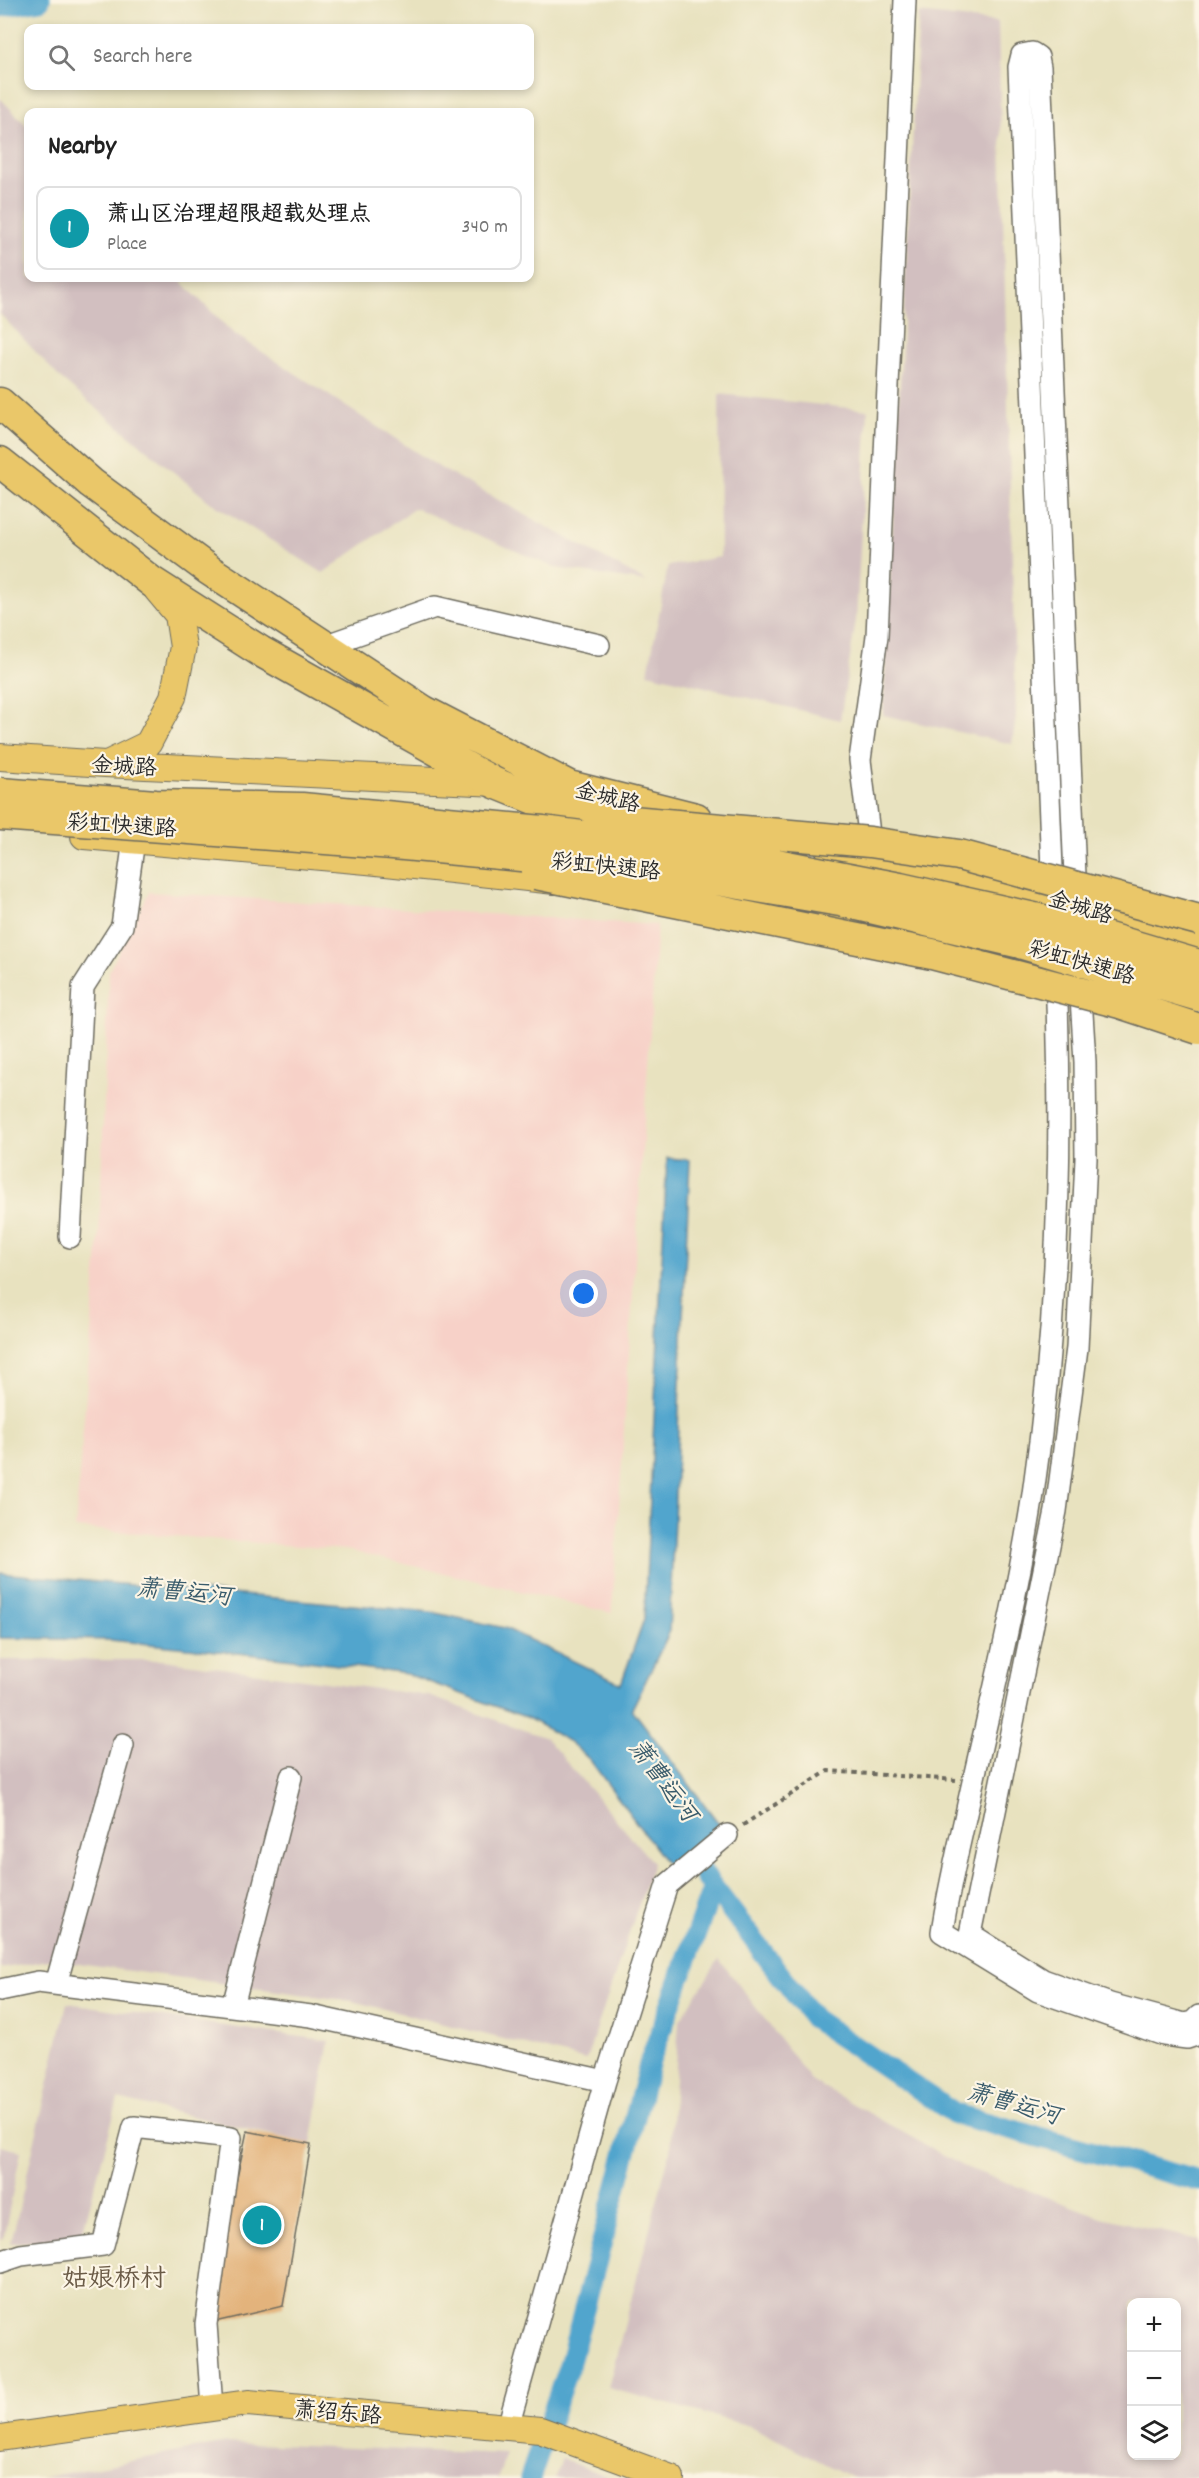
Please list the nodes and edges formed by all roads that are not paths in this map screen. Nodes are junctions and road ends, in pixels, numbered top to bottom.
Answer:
1 (905, 0) edge
2 (0, 403) edge
3 (0, 462) edge
4 (152, 582) junction
5 (599, 645) dead end
6 (324, 646) junction
7 (0, 757) edge
8 (105, 764) junction
9 (495, 783) junction
10 (569, 786) junction
11 (0, 793) edge
12 (302, 808) junction
13 (0, 815) edge
14 (0, 828) edge
15 (134, 840) junction
16 (870, 842) junction
17 (393, 844) junction
18 (1065, 899) junction
19 (803, 908) junction
20 (1199, 920) edge
21 (1199, 944) edge
22 (1199, 965) edge
23 (1068, 974) junction
24 (1199, 996) edge
25 (1199, 1014) edge
26 (1199, 1029) edge
27 (70, 1237) dead end
28 (123, 1744) dead end
29 (291, 1778) dead end
30 (727, 1835) road end
31 (56, 1984) junction
32 (0, 1990) edge
33 (232, 2006) junction
34 (1199, 2016) edge
35 (1199, 2034) edge
36 (606, 2081) junction
37 (0, 2262) edge
38 (212, 2408) junction
39 (508, 2427) junction
40 (0, 2438) edge
41 (671, 2478) edge

1 - 16 street
2 - 6 highway
3 - 4 highway
4 - 8 main road
4 - 9 highway
5 - 6 street
6 - 10 highway
7 - 8 main road, 金城路
8 - 9 main road, 金城路
9 - 10 main road, 金城路
9 - 19 highway
10 - 18 highway, 金城路
11 - 12 highway, 彩虹快速路, bridge
12 - 16 highway, bridge
12 - 22 highway, 彩虹快速路, bridge
13 - 17 highway, 彩虹快速路, bridge
14 - 15 main road
15 - 19 main road
15 - 27 street
16 - 20 highway, bridge
17 - 24 highway, 彩虹快速路, bridge
17 - 26 highway, bridge
18 - 18 street
18 - 21 highway, 金城路
18 - 23 street
19 - 23 highway
23 - 25 highway
23 - 34 street
23 - 35 street
28 - 31 street
29 - 33 street
30 - 36 street
31 - 32 street
31 - 33 street
33 - 36 street
36 - 39 street
37 - 38 street
38 - 39 main road, 萧绍东路
38 - 40 main road, 萧绍东路
39 - 41 main road, 萧绍东路

